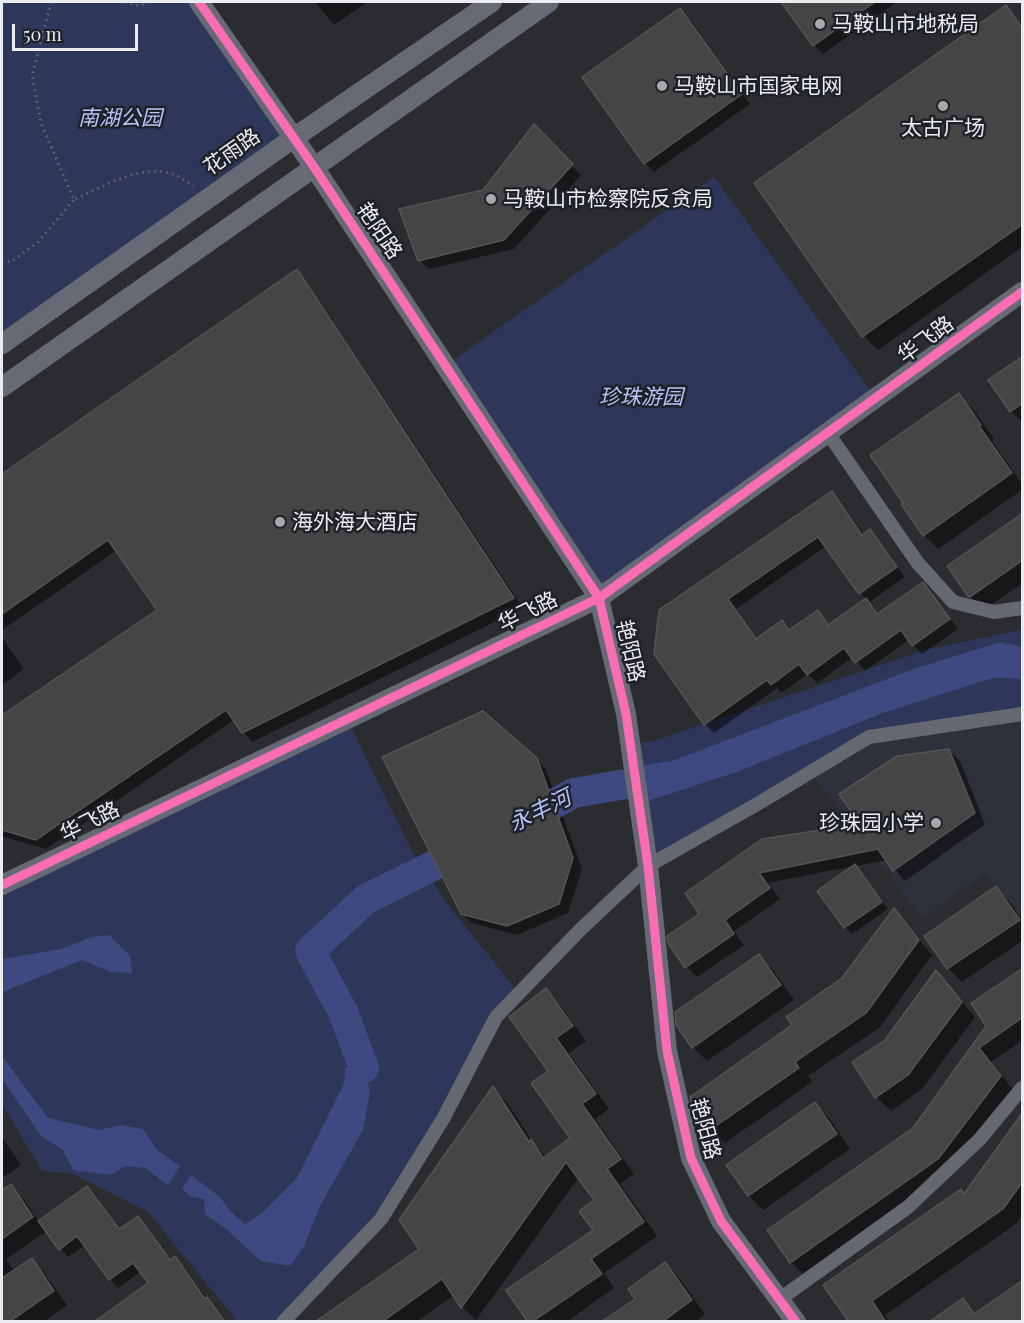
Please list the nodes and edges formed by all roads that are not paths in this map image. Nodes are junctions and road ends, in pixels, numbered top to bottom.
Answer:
1 (199, 2) edge
2 (492, 2) edge
3 (549, 2) edge
4 (295, 137) junction
5 (314, 167) junction
6 (1023, 292) edge
7 (2, 344) edge
8 (2, 387) edge
9 (828, 432) junction
10 (599, 598) junction
11 (1023, 608) edge
12 (1023, 714) edge
13 (648, 866) junction
14 (2, 885) edge
15 (1023, 1088) edge
16 (780, 1299) junction
17 (283, 1322) edge
18 (796, 1322) edge

1 - 4 street, 艳阳路
2 - 4 street, 花雨路
3 - 5 street
4 - 5 street, 艳阳路
4 - 7 street, 花雨路
5 - 8 street
5 - 10 street, 艳阳路
6 - 9 street, 华飞路
9 - 10 street, 华飞路
9 - 11 street
10 - 13 street, 艳阳路
10 - 14 street, 华飞路
12 - 13 street
13 - 16 street, 艳阳路
13 - 17 street
15 - 16 street
16 - 18 street, 艳阳路

